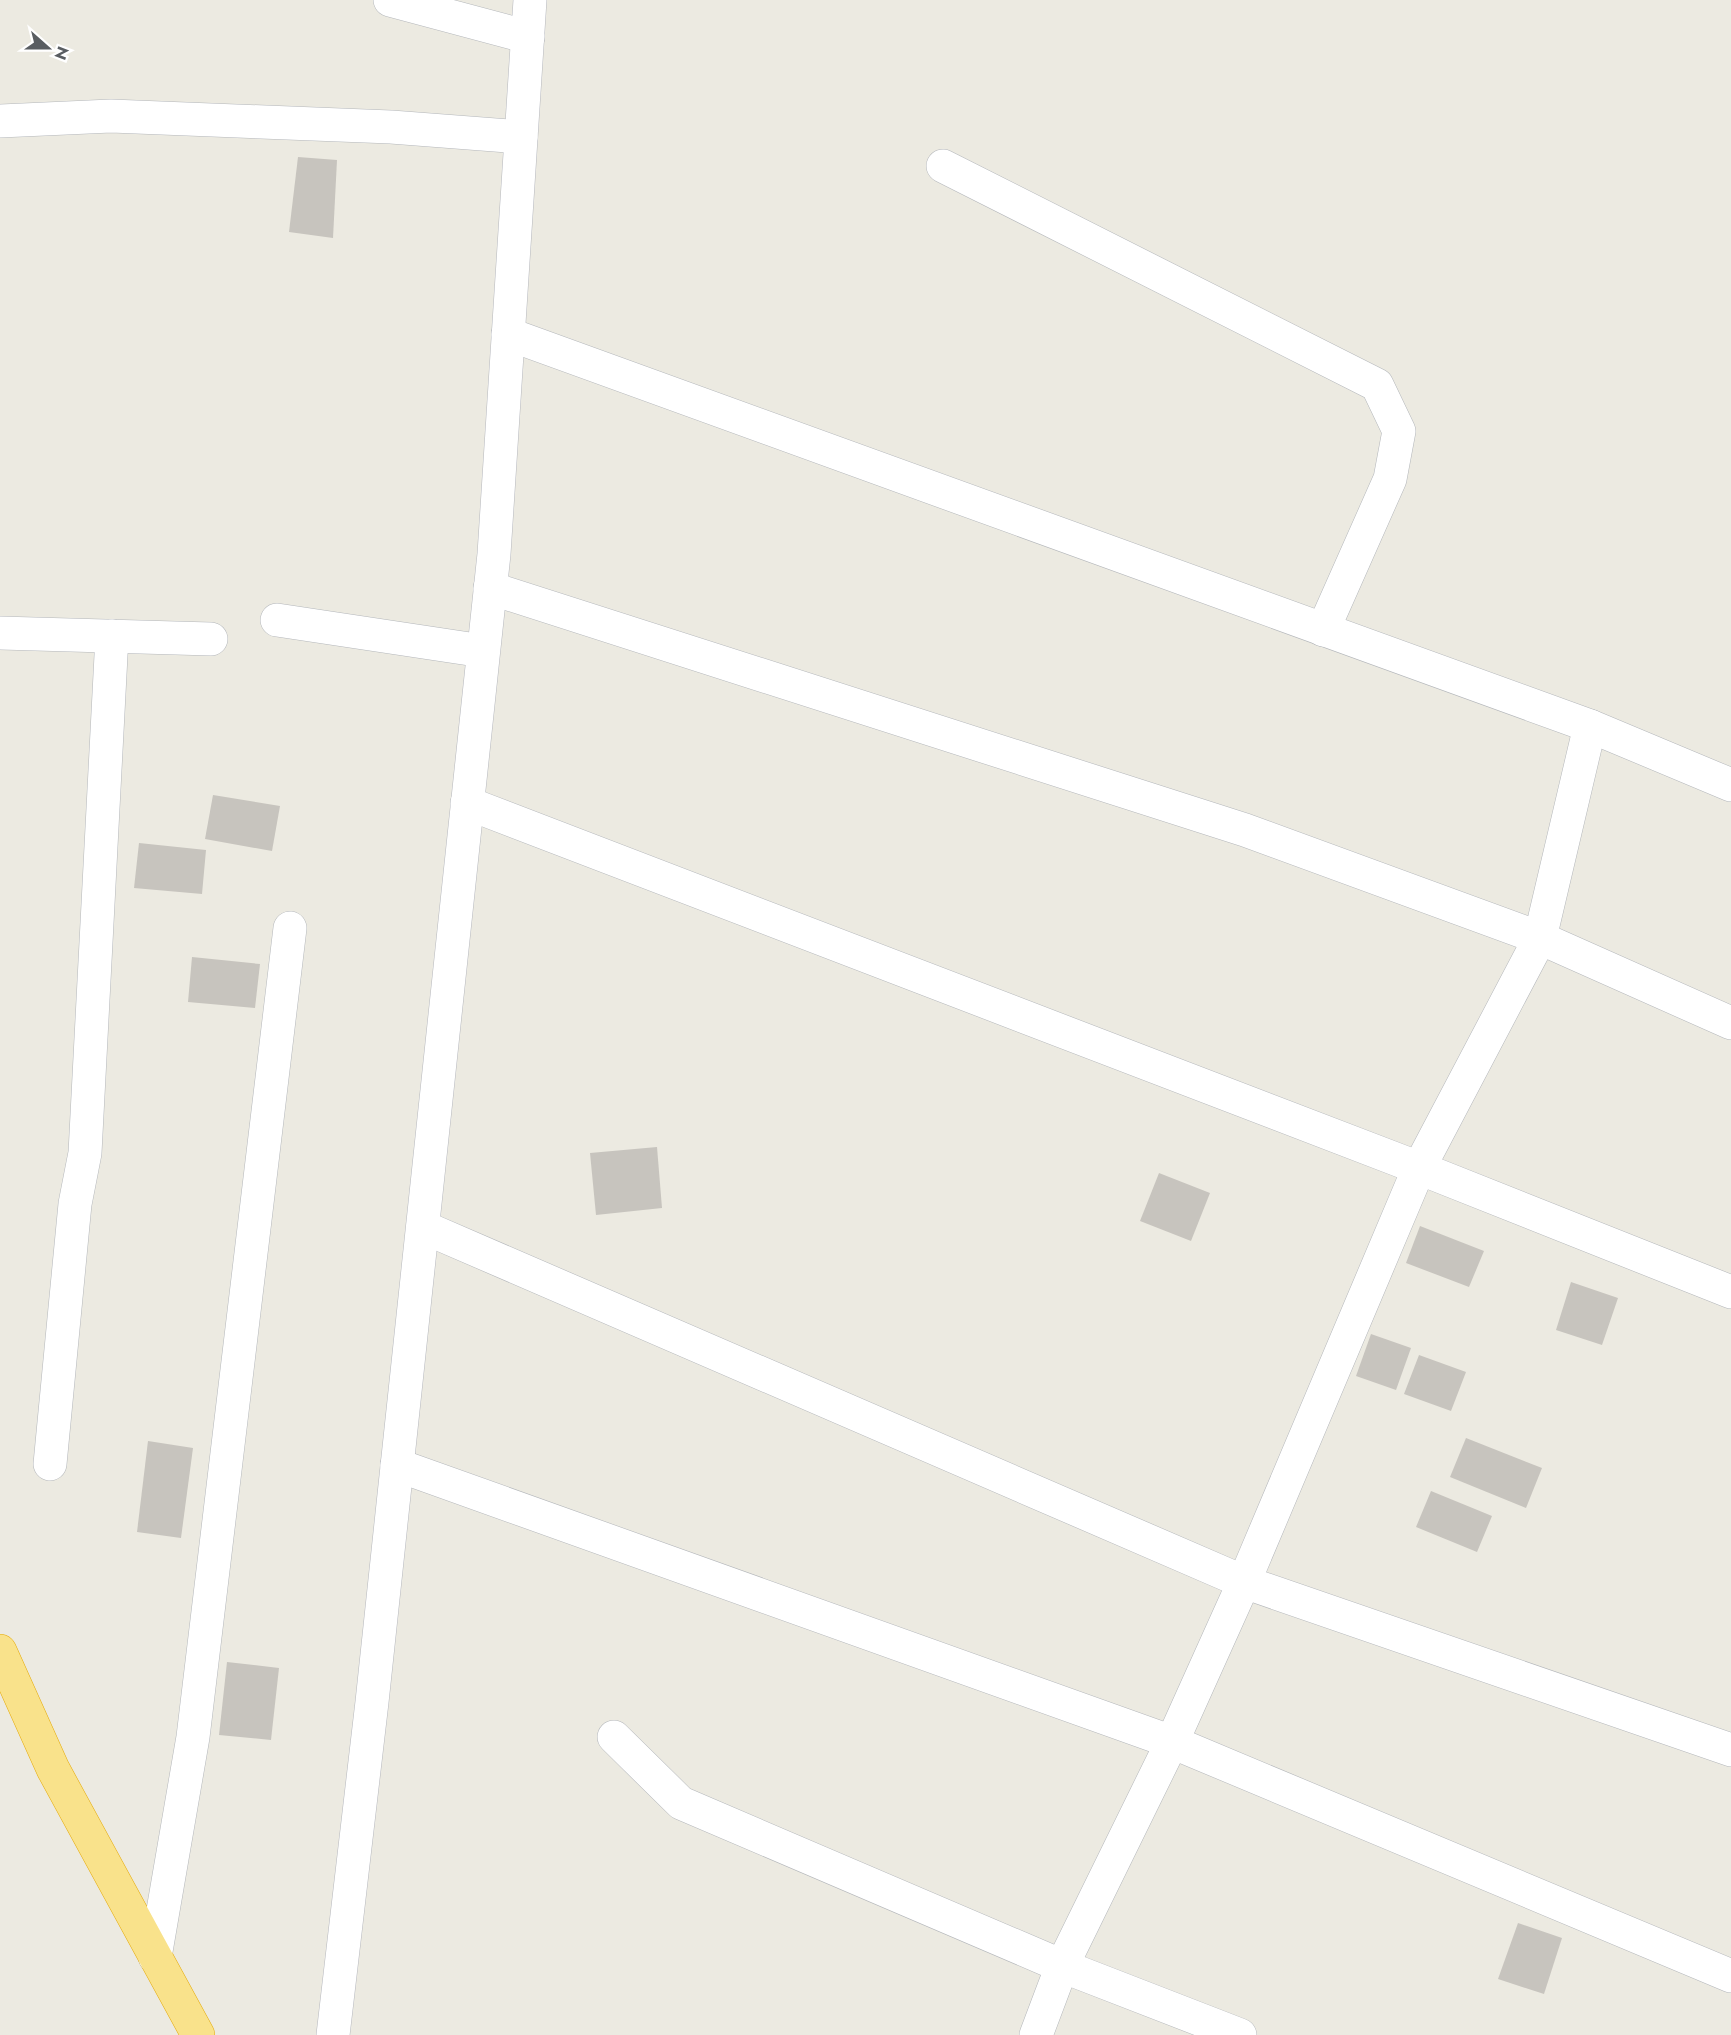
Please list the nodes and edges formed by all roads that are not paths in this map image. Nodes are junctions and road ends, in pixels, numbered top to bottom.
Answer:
1 (390, 0) edge
2 (530, 0) edge
3 (528, 37) junction
4 (0, 121) edge
5 (522, 137) junction
6 (943, 166) dead end
7 (508, 334) junction
8 (490, 588) junction
9 (277, 620) dead end
10 (1323, 630) junction
11 (0, 633) edge
12 (112, 636) junction
13 (211, 639) dead end
14 (483, 651) junction
15 (1590, 726) junction
16 (1731, 785) edge
17 (467, 803) junction
18 (290, 928) dead end
19 (1540, 938) junction
20 (1731, 1023) edge
21 (1419, 1168) junction
22 (423, 1227) junction
23 (1731, 1292) edge
24 (50, 1464) dead end
25 (398, 1465) junction
26 (1244, 1581) junction
27 (0, 1651) edge
28 (614, 1737) dead end
29 (1172, 1742) junction
30 (1731, 1750) edge
31 (155, 1957) junction
32 (1062, 1966) junction
33 (1731, 1976) edge
34 (198, 2035) edge
35 (333, 2035) edge
36 (1036, 2035) edge
37 (1240, 2035) edge

1 - 3 street
2 - 3 street
3 - 5 street
4 - 5 street
5 - 7 street
6 - 10 street
7 - 8 street
7 - 10 street
8 - 14 street
8 - 19 street
9 - 14 street
10 - 15 street
11 - 12 street
12 - 13 street
12 - 24 street
14 - 17 street
15 - 16 street
15 - 19 street
17 - 21 street
17 - 22 street
18 - 31 street
19 - 20 street
19 - 21 street
21 - 23 street
21 - 26 street
22 - 25 street
22 - 26 street
25 - 29 street
25 - 35 street
26 - 29 street
26 - 30 street
27 - 31 highway
28 - 32 street
29 - 32 street
29 - 33 street
31 - 34 highway
32 - 36 street
32 - 37 street

